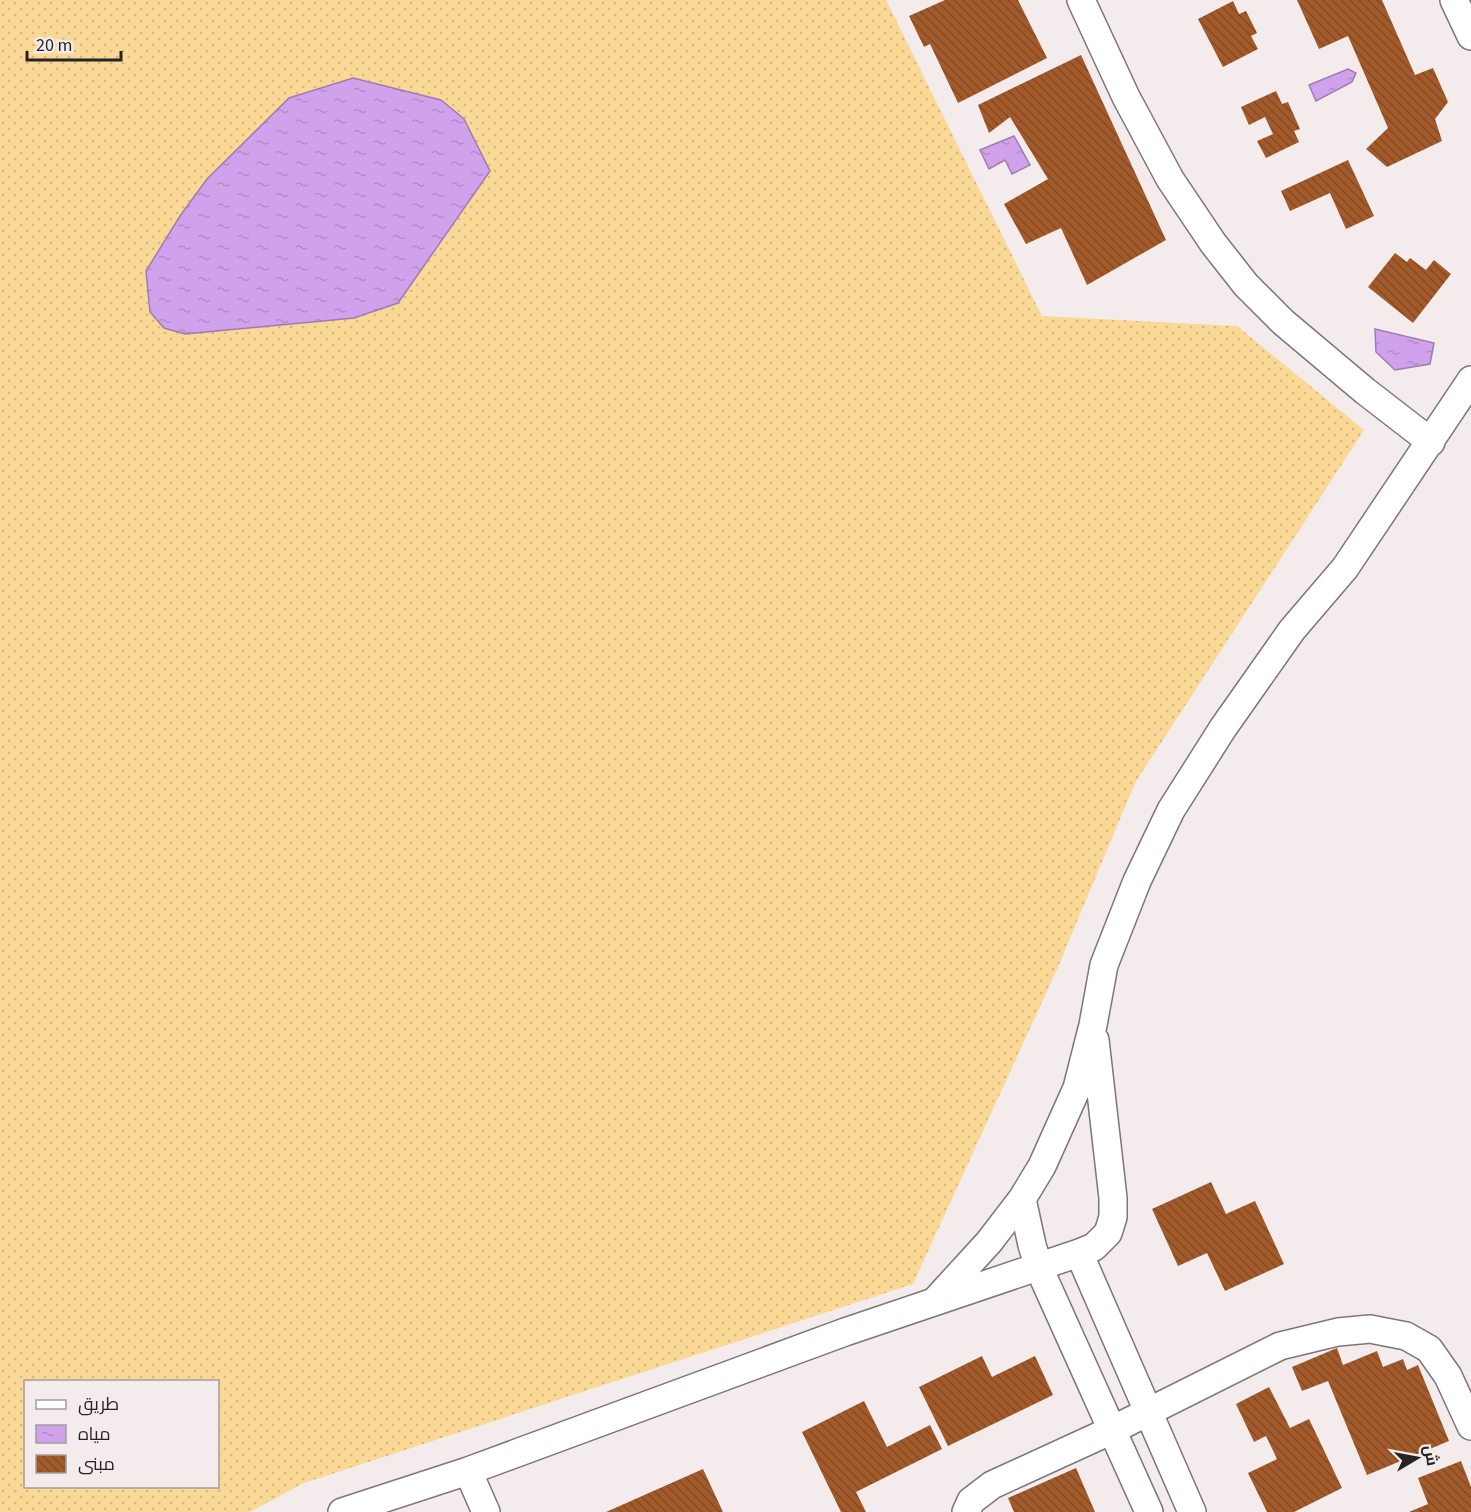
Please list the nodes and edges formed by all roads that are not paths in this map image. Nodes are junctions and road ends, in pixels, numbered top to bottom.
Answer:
1 (1081, 0) edge
2 (1454, 0) edge
3 (1471, 36) edge
4 (1471, 380) edge
5 (1431, 442) junction
6 (1093, 1025) junction
7 (1022, 1199) junction
8 (1079, 1253) junction
9 (1039, 1268) junction
10 (935, 1301) junction
11 (1148, 1412) junction
12 (1471, 1426) edge
13 (1112, 1430) junction
14 (468, 1471) junction
15 (342, 1512) edge
16 (486, 1512) edge
17 (966, 1512) edge
18 (1149, 1512) edge
19 (1192, 1512) edge

1 - 5 street
2 - 3 street
4 - 5 street
5 - 6 street
6 - 7 street
6 - 8 street
7 - 9 street
7 - 10 street
8 - 9 street
8 - 11 street
9 - 10 street
9 - 13 street
10 - 14 street
11 - 12 street
11 - 13 street
11 - 19 street
13 - 17 street
13 - 18 street
14 - 15 street
14 - 16 street

